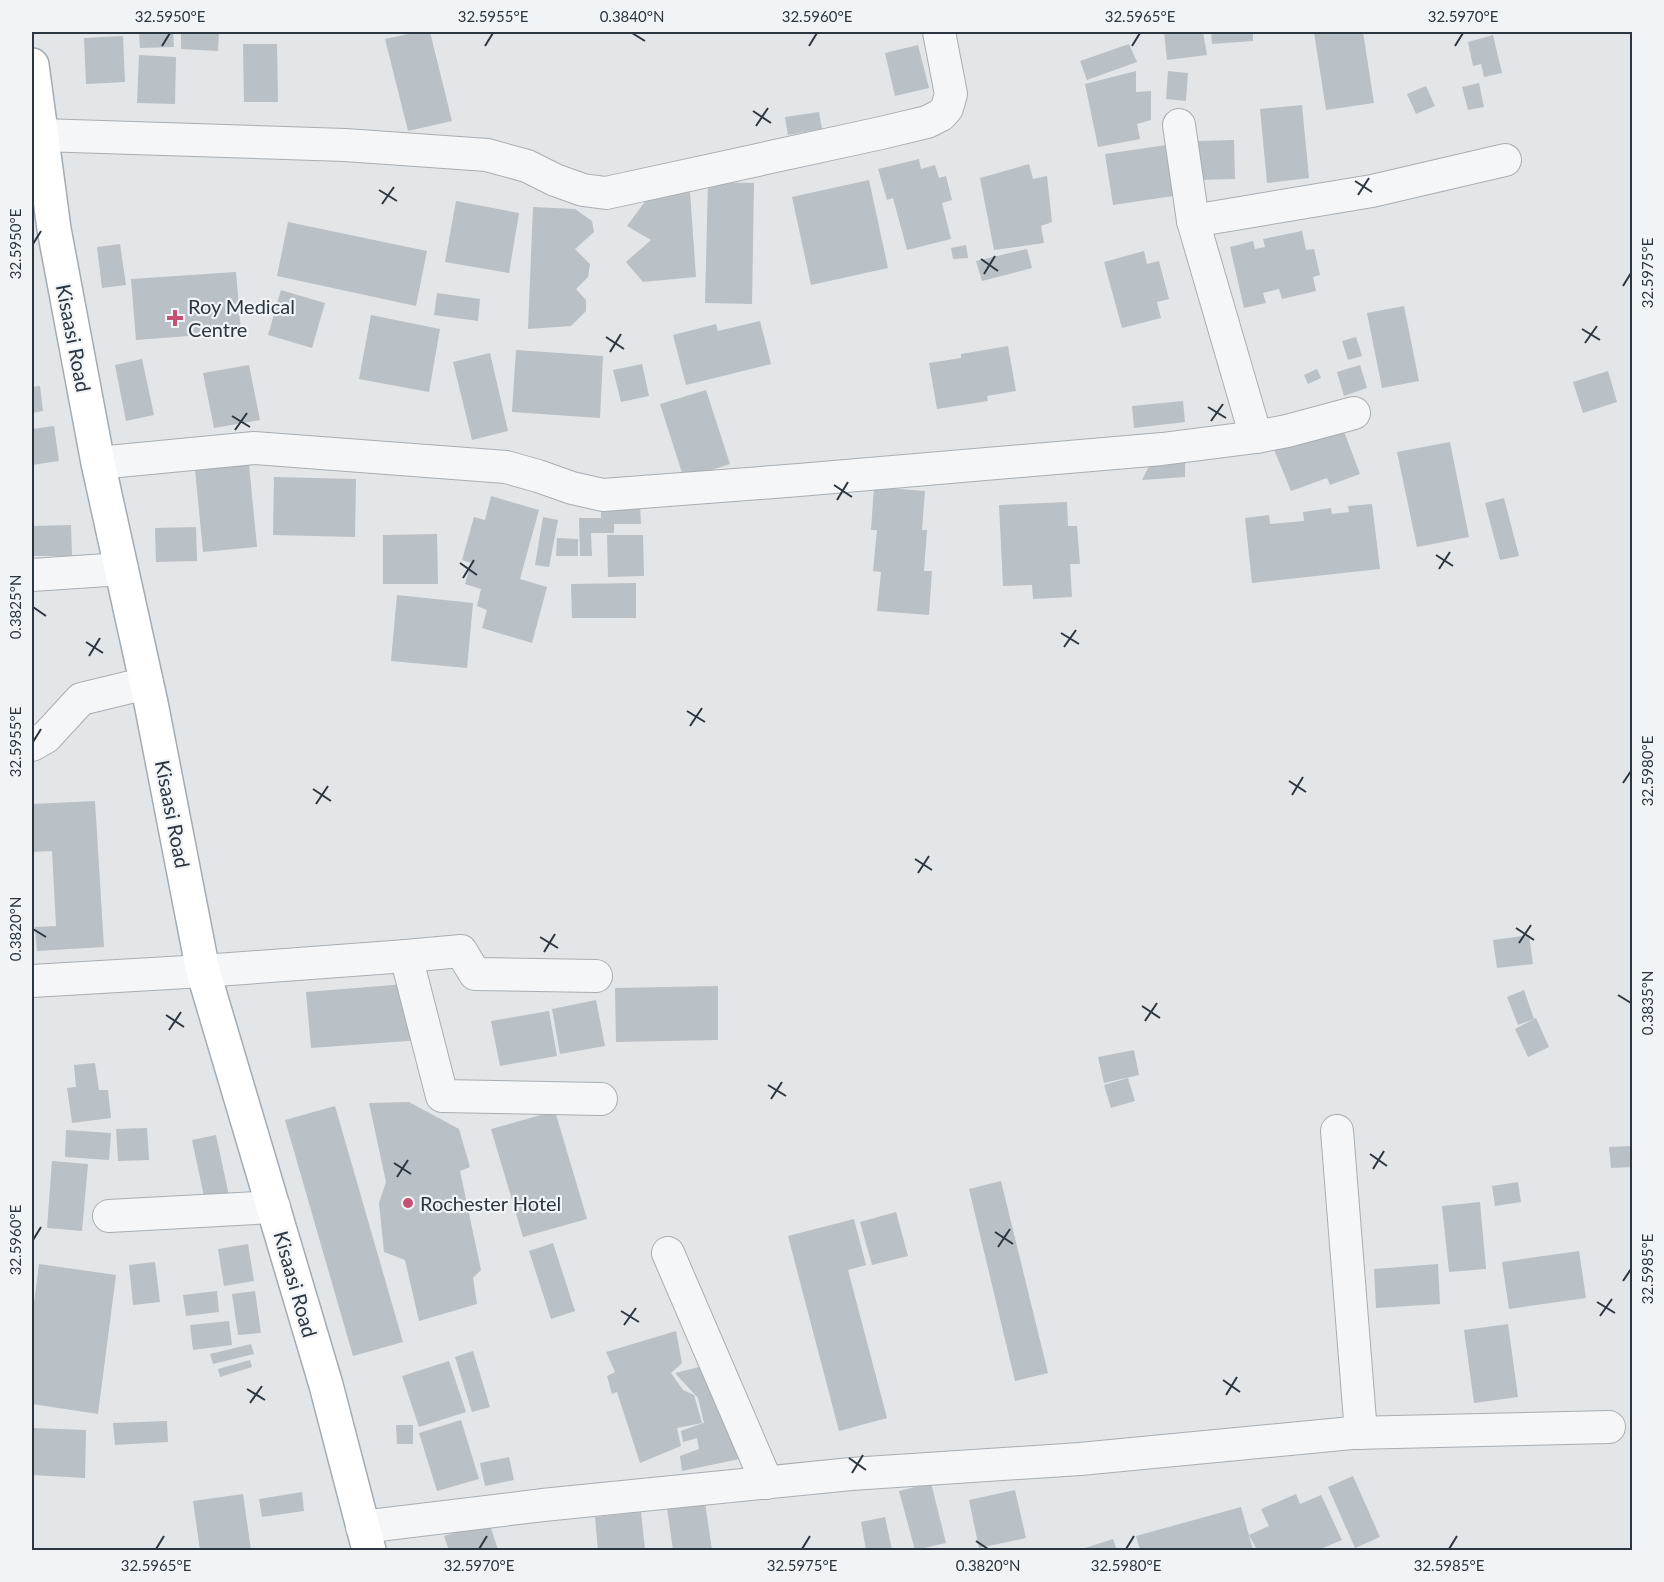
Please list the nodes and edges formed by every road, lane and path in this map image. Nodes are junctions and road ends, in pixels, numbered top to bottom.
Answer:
1 (939, 32) edge
2 (32, 65) edge
3 (1179, 125) dead end
4 (41, 135) junction
5 (1505, 159) dead end
6 (1193, 221) junction
7 (1354, 413) dead end
8 (1256, 437) junction
9 (98, 463) junction
10 (122, 569) junction
11 (32, 575) edge
12 (147, 683) junction
13 (32, 745) edge
14 (406, 956) junction
15 (203, 971) junction
16 (596, 976) dead end
17 (32, 981) edge
18 (601, 1100) dead end
19 (1337, 1131) dead end
20 (274, 1206) junction
21 (109, 1216) dead end
22 (668, 1253) dead end
23 (1609, 1427) dead end
24 (1361, 1433) junction
25 (767, 1483) junction
26 (366, 1539) edge

1 - 4 street
2 - 4 main road, Kisaasi Road
3 - 6 street
4 - 9 main road, Kisaasi Road
5 - 6 street
6 - 8 street
7 - 8 street
8 - 9 street
9 - 10 main road, Kisaasi Road
10 - 11 street
10 - 12 main road, Kisaasi Road
12 - 13 street
12 - 15 main road, Kisaasi Road
14 - 15 street
14 - 16 street
14 - 18 street
15 - 17 street
15 - 20 main road, Kisaasi Road
19 - 24 street
20 - 21 street
20 - 26 main road, Kisaasi Road
22 - 25 street
23 - 24 street
24 - 25 street
25 - 26 street

